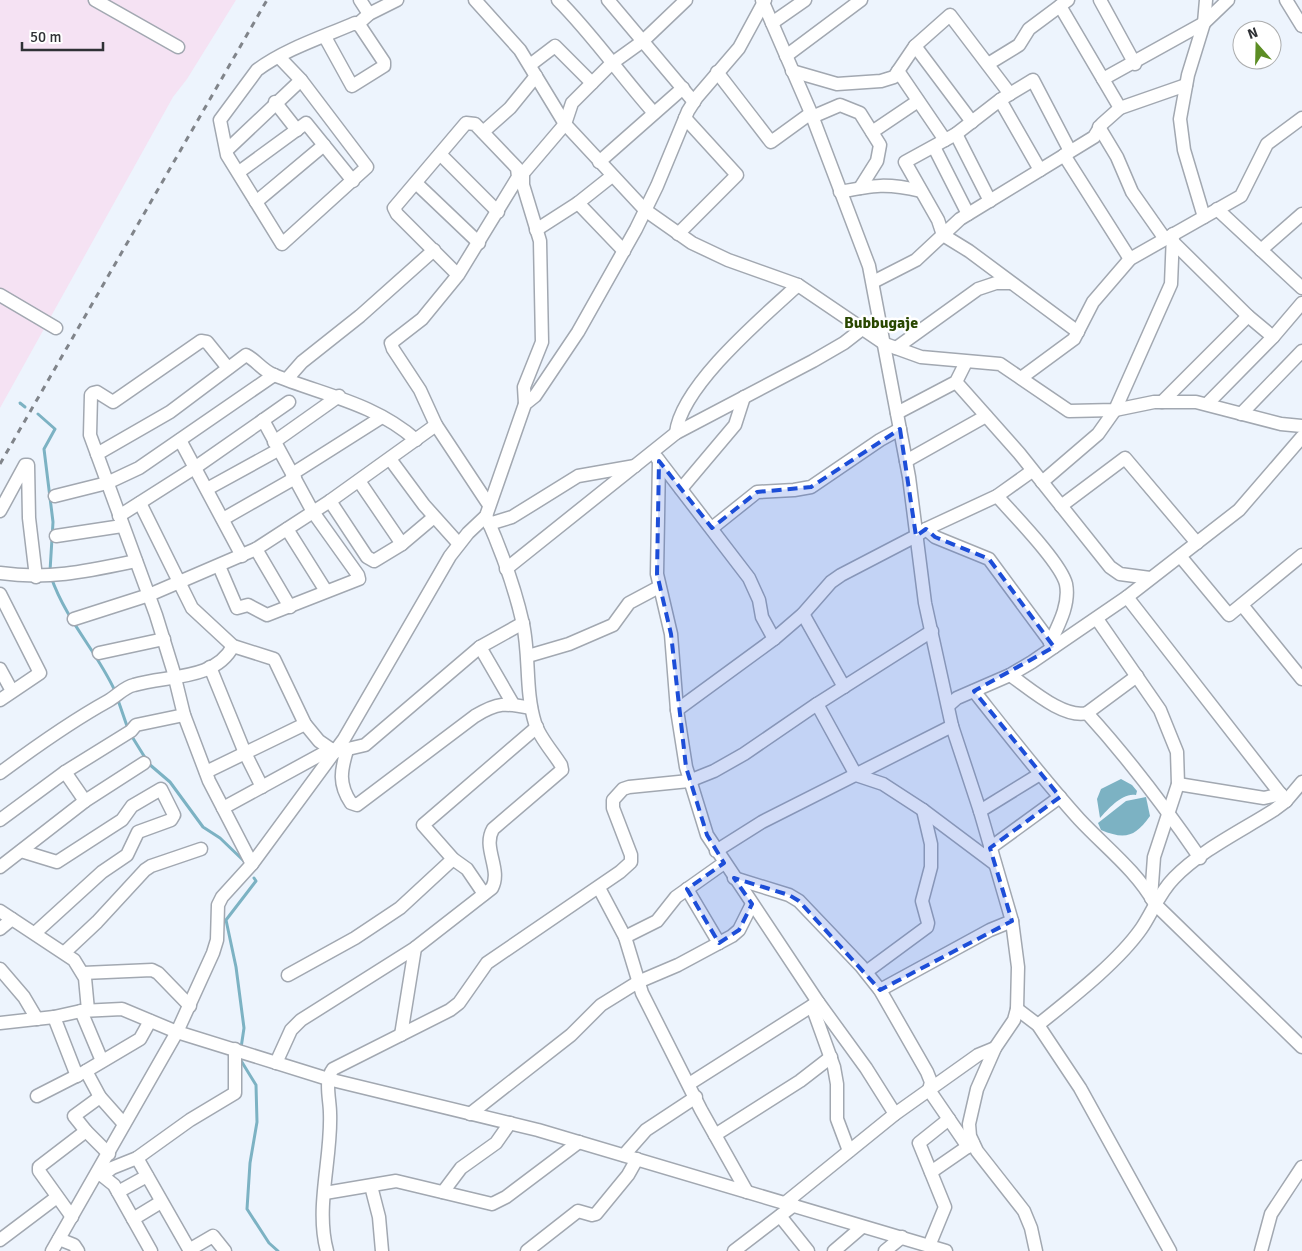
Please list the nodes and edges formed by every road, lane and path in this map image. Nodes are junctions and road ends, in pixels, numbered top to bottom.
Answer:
1 (95, 0) edge
2 (360, 0) edge
3 (398, 0) edge
4 (475, 0) edge
5 (558, 0) edge
6 (686, 0) edge
7 (805, 0) edge
8 (1100, 0) edge
9 (1206, 0) edge
10 (1228, 0) edge
11 (1286, 0) edge
12 (610, 1) edge
13 (763, 1) edge
14 (855, 2) edge
15 (1064, 3) edge
16 (369, 14) junction
17 (772, 23) junction
18 (1204, 23) junction
19 (358, 24) junction
20 (1302, 26) edge
21 (325, 37) junction
22 (643, 41) junction
23 (915, 46) junction
24 (178, 47) dead end
25 (786, 56) junction
26 (279, 57) junction
27 (611, 64) junction
28 (988, 64) junction
29 (1135, 64) junction
30 (533, 70) junction
31 (898, 71) junction
32 (717, 72) junction
33 (792, 72) junction
34 (301, 80) junction
35 (1103, 80) junction
36 (592, 83) junction
37 (1186, 85) junction
38 (683, 88) junction
39 (1005, 97) junction
40 (918, 101) junction
41 (275, 102) junction
42 (694, 102) junction
43 (1120, 108) junction
44 (654, 113) junction
45 (811, 115) junction
46 (685, 118) junction
47 (1302, 118) edge
48 (972, 122) junction
49 (565, 124) junction
50 (1099, 127) junction
51 (297, 130) junction
52 (483, 132) junction
53 (872, 132) junction
54 (945, 140) junction
55 (324, 145) junction
56 (226, 150) junction
57 (1067, 153) junction
58 (440, 154) junction
59 (600, 162) junction
60 (1040, 170) junction
61 (239, 172) junction
62 (521, 173) junction
63 (612, 176) junction
64 (353, 181) junction
65 (416, 183) junction
66 (860, 188) junction
67 (920, 191) junction
68 (840, 192) junction
69 (990, 201) junction
70 (256, 202) junction
71 (578, 203) junction
72 (1217, 209) junction
73 (645, 210) junction
74 (498, 212) junction
75 (968, 214) junction
76 (1302, 214) edge
77 (1204, 217) junction
78 (536, 230) junction
79 (678, 234) junction
80 (943, 236) junction
81 (1171, 238) junction
82 (479, 243) junction
83 (434, 250) junction
84 (1261, 250) junction
85 (624, 251) junction
86 (1130, 259) junction
87 (458, 275) junction
88 (873, 282) junction
89 (1010, 283) junction
90 (798, 285) junction
91 (1302, 288) edge
92 (0, 295) edge
93 (1302, 303) edge
94 (1248, 316) junction
95 (56, 328) dead end
96 (862, 329) junction
97 (1078, 332) junction
98 (1273, 337) junction
99 (891, 346) junction
100 (1302, 351) edge
101 (966, 362) junction
102 (228, 368) junction
103 (281, 377) junction
104 (1021, 378) junction
105 (956, 382) junction
106 (339, 396) junction
107 (744, 397) junction
108 (290, 402) dead end
109 (1162, 402) junction
110 (525, 404) junction
111 (1207, 404) junction
112 (1115, 410) junction
113 (897, 413) junction
114 (1241, 414) junction
115 (986, 416) junction
116 (382, 417) junction
117 (263, 420) junction
118 (436, 424) junction
119 (1302, 426) edge
120 (900, 429) junction
121 (676, 433) junction
122 (180, 440) junction
123 (416, 440) junction
124 (1300, 444) edge
125 (276, 446) junction
126 (97, 454) junction
127 (657, 457) junction
128 (390, 459) junction
129 (906, 461) junction
130 (637, 465) junction
131 (196, 467) junction
132 (1032, 471) junction
133 (293, 476) junction
134 (359, 481) junction
135 (1042, 482) junction
136 (107, 483) junction
137 (681, 488) junction
138 (207, 489) junction
139 (55, 496) dead end
140 (997, 496) junction
141 (330, 501) junction
142 (140, 502) junction
143 (1061, 506) junction
144 (0, 511) edge
145 (313, 512) junction
146 (488, 515) junction
147 (434, 517) junction
148 (223, 519) junction
149 (120, 521) junction
150 (712, 528) junction
151 (287, 529) junction
152 (921, 533) junction
153 (56, 536) dead end
154 (1197, 543) junction
155 (402, 544) junction
156 (459, 544) junction
157 (256, 549) junction
158 (1302, 554) edge
159 (242, 556) junction
160 (1180, 556) junction
161 (136, 561) junction
162 (219, 566) junction
163 (506, 569) junction
164 (0, 573) edge
165 (36, 577) junction
166 (1150, 578) junction
167 (179, 583) junction
168 (659, 587) junction
169 (326, 591) junction
170 (0, 594) edge
171 (149, 595) junction
172 (1127, 597) junction
173 (1242, 605) junction
174 (290, 607) junction
175 (803, 614) junction
176 (1097, 618) junction
177 (74, 619) dead end
178 (523, 623) junction
179 (932, 631) junction
180 (164, 638) junction
181 (774, 639) junction
182 (1052, 645) junction
183 (233, 646) junction
184 (480, 647) junction
185 (99, 653) dead end
186 (528, 656) junction
187 (210, 667) junction
188 (0, 669) edge
189 (1010, 674) junction
190 (1137, 676) junction
191 (175, 677) junction
192 (1302, 679) edge
193 (844, 686) junction
194 (12, 691) junction
195 (974, 691) junction
196 (0, 700) edge
197 (513, 704) junction
198 (817, 704) junction
199 (948, 706) junction
200 (531, 708) junction
201 (677, 710) junction
202 (1086, 713) junction
203 (184, 715) junction
204 (305, 724) junction
205 (952, 726) junction
206 (537, 728) junction
207 (338, 750) junction
208 (245, 753) junction
209 (144, 763) dead end
210 (66, 772) junction
211 (206, 772) junction
212 (0, 774) edge
213 (1040, 774) junction
214 (856, 775) junction
215 (689, 781) junction
216 (1302, 782) edge
217 (1178, 784) junction
218 (262, 787) junction
219 (1060, 797) junction
220 (1284, 797) junction
221 (85, 801) junction
222 (223, 808) junction
223 (923, 810) junction
224 (980, 811) junction
225 (1169, 812) junction
226 (0, 820) edge
227 (990, 848) junction
228 (201, 849) dead end
229 (716, 851) junction
230 (21, 852) junction
231 (1200, 858) junction
232 (453, 859) junction
233 (724, 863) junction
234 (252, 864) junction
235 (995, 864) junction
236 (0, 868) edge
237 (734, 878) junction
238 (599, 888) junction
239 (687, 890) junction
240 (484, 894) junction
241 (1153, 901) junction
242 (752, 904) junction
243 (0, 911) edge
244 (12, 919) junction
245 (1012, 921) junction
246 (0, 929) edge
247 (35, 933) junction
248 (625, 937) junction
249 (719, 943) junction
250 (414, 948) junction
251 (64, 952) junction
252 (0, 969) edge
253 (866, 972) junction
254 (83, 973) junction
255 (288, 976) dead end
256 (638, 982) junction
257 (880, 990) junction
258 (815, 1004) junction
259 (190, 1006) junction
260 (1017, 1009) junction
261 (85, 1011) junction
262 (54, 1017) junction
263 (36, 1019) junction
264 (150, 1021) junction
265 (0, 1023) edge
266 (1038, 1026) junction
267 (177, 1032) junction
268 (401, 1035) junction
269 (1302, 1047) edge
270 (995, 1048) junction
271 (234, 1049) junction
272 (831, 1057) junction
273 (102, 1061) junction
274 (276, 1063) junction
275 (81, 1074) junction
276 (328, 1080) junction
277 (689, 1084) junction
278 (929, 1090) junction
279 (37, 1096) dead end
280 (100, 1097) junction
281 (696, 1097) junction
282 (470, 1114) junction
283 (895, 1114) junction
284 (949, 1119) junction
285 (510, 1123) junction
286 (124, 1124) junction
287 (86, 1131) junction
288 (715, 1135) junction
289 (579, 1142) junction
290 (971, 1145) junction
291 (849, 1151) junction
292 (109, 1154) junction
293 (624, 1155) junction
294 (137, 1158) junction
295 (637, 1159) junction
296 (1302, 1167) edge
297 (931, 1172) junction
298 (101, 1174) junction
299 (147, 1176) junction
300 (371, 1186) junction
301 (118, 1192) junction
302 (443, 1192) junction
303 (747, 1192) junction
304 (325, 1193) junction
305 (57, 1197) junction
306 (161, 1202) junction
307 (790, 1204) junction
308 (780, 1216) junction
309 (72, 1217) junction
310 (134, 1219) junction
311 (862, 1227) junction
312 (902, 1237) junction
313 (59, 1239) junction
314 (0, 1240) edge
315 (0, 1248) edge
316 (936, 1249) edge
317 (189, 1250) edge
318 (3, 1251) edge
319 (52, 1251) edge
320 (78, 1251) edge
321 (151, 1251) edge
322 (225, 1251) edge
323 (327, 1251) edge
324 (382, 1251) edge
325 (527, 1251) edge
326 (734, 1251) edge
327 (808, 1251) edge
328 (834, 1251) edge
329 (885, 1251) edge
330 (1036, 1251) edge
331 (1170, 1251) edge
332 (1261, 1251) edge

1 - 24 street
2 - 16 street
3 - 16 street
4 - 30 street
5 - 27 street
6 - 22 street
7 - 17 street
8 - 29 street
9 - 18 street
10 - 18 street
11 - 20 street
12 - 22 street
13 - 17 street
13 - 32 street
14 - 25 street
15 - 28 street
15 - 35 street
16 - 19 street
17 - 25 street
18 - 29 street
18 - 37 street
19 - 21 street
19 - 21 street
21 - 26 street
22 - 27 street
22 - 38 street
23 - 28 street
23 - 31 street
23 - 48 street
25 - 33 street
26 - 34 street
26 - 56 street
27 - 36 street
27 - 44 street
28 - 39 street
29 - 35 street
30 - 36 street
30 - 49 street
30 - 52 street
31 - 33 street
31 - 40 street
32 - 42 street
32 - 45 street
33 - 45 street
34 - 41 street
34 - 64 street
35 - 43 street
36 - 49 street
37 - 43 street
37 - 77 street
38 - 42 street
38 - 44 street
39 - 48 street
39 - 57 street
39 - 60 street
40 - 53 street
40 - 54 street
41 - 51 street
41 - 56 street
42 - 46 street
43 - 50 street
44 - 59 street
45 - 53 street
45 - 68 street
46 - 73 street
46 - 79 street
47 - 72 street
48 - 54 street
49 - 59 street
49 - 62 street
50 - 57 street
50 - 81 street
51 - 55 street
51 - 61 street
52 - 58 street
52 - 62 street
53 - 66 street
54 - 67 street
54 - 69 street
54 - 75 street
55 - 64 street
55 - 70 street
56 - 61 street
57 - 60 street
57 - 86 street
58 - 65 street
58 - 74 street
59 - 63 street
60 - 69 street
61 - 70 street
62 - 74 street
62 - 78 street
63 - 71 street
63 - 73 street
64 - 70 street
65 - 82 street
65 - 83 street
66 - 67 street
66 - 68 street
67 - 80 street
68 - 88 street
69 - 75 street
71 - 78 street
71 - 85 street
72 - 77 street
72 - 84 street
73 - 79 street
73 - 85 street
74 - 82 street
75 - 80 street
76 - 84 street
77 - 81 street
78 - 110 street
79 - 90 street
80 - 88 street
80 - 89 street
81 - 86 street
81 - 94 street
81 - 112 street
82 - 87 street
83 - 87 street
83 - 103 street
84 - 91 street
85 - 110 street
86 - 97 street
87 - 118 street
88 - 99 street
89 - 97 street
89 - 99 street
90 - 96 street
90 - 121 street
92 - 95 street
93 - 98 street
94 - 98 street
94 - 109 street
96 - 99 street
96 - 107 street
97 - 104 street
98 - 111 street
99 - 101 street
99 - 113 street
100 - 114 street
101 - 104 street
101 - 105 street
102 - 103 street
102 - 126 street
102 - 126 street
103 - 106 street
103 - 122 street
104 - 112 street
105 - 113 street
105 - 115 street
106 - 116 street
106 - 125 street
107 - 121 street
107 - 137 street
108 - 117 street
109 - 111 street
109 - 112 street
110 - 146 street
111 - 114 street
112 - 135 street
113 - 120 street
114 - 119 street
115 - 129 street
115 - 132 street
116 - 123 street
116 - 133 street
117 - 125 street
117 - 131 street
118 - 123 street
118 - 146 street
120 - 129 street
120 - 150 street
121 - 127 street
122 - 131 street
122 - 136 street
123 - 128 street
124 - 154 street
125 - 133 street
125 - 138 street
126 - 136 street
127 - 130 street
127 - 137 street
127 - 168 street
128 - 134 street
128 - 147 street
129 - 152 street
130 - 146 street
130 - 163 street
131 - 138 street
131 - 142 street
132 - 135 street
132 - 140 street
133 - 145 street
133 - 148 street
134 - 141 street
134 - 155 street
135 - 143 street
136 - 139 street
136 - 149 street
137 - 150 street
138 - 148 street
140 - 152 street
140 - 182 street
141 - 145 street
141 - 155 street
142 - 149 street
142 - 167 street
143 - 154 street
143 - 166 street
144 - 165 street
145 - 151 street
145 - 169 street
146 - 156 street
146 - 163 street
147 - 155 street
147 - 156 street
148 - 159 street
149 - 153 street
149 - 161 street
150 - 181 street
151 - 157 street
151 - 169 street
152 - 175 street
152 - 179 street
152 - 182 street
154 - 160 street
156 - 207 street
157 - 159 street
157 - 174 street
158 - 173 street
159 - 162 street
160 - 166 street
160 - 173 street
161 - 165 street
161 - 171 street
162 - 167 street
162 - 174 street
163 - 178 street
164 - 165 street
166 - 172 street
167 - 171 street
167 - 183 street
168 - 186 street
168 - 201 street
169 - 174 street
170 - 194 street
171 - 177 street
171 - 180 street
172 - 176 street
172 - 220 street
173 - 192 street
175 - 181 street
175 - 193 street
176 - 182 street
176 - 190 street
178 - 184 street
178 - 186 street
179 - 193 street
179 - 199 street
180 - 185 street
180 - 191 street
181 - 201 street
182 - 189 street
183 - 187 street
183 - 204 street
184 - 197 street
184 - 207 street
186 - 200 street
187 - 191 street
187 - 208 street
188 - 194 street
189 - 195 street
189 - 202 street
190 - 202 street
190 - 217 street
191 - 203 street
191 - 212 street
193 - 198 street
194 - 196 street
195 - 199 street
195 - 213 street
197 - 200 street
197 - 207 street
198 - 214 street
198 - 215 street
199 - 205 street
200 - 206 street
201 - 215 street
202 - 225 street
203 - 210 street
203 - 211 street
204 - 207 street
204 - 208 street
205 - 214 street
205 - 224 street
206 - 232 street
206 - 240 street
207 - 218 street
207 - 234 street
208 - 211 street
208 - 218 street
209 - 221 street
210 - 221 street
210 - 226 street
211 - 222 street
213 - 219 street
213 - 224 street
214 - 223 street
214 - 229 street
215 - 229 street
215 - 238 street
216 - 220 street
217 - 220 street
217 - 225 street
218 - 222 street
219 - 227 street
219 - 241 street
220 - 231 street
221 - 230 street
222 - 234 street
223 - 235 street
223 - 253 street
224 - 227 street
225 - 231 street
225 - 241 street
227 - 235 street
228 - 251 street
229 - 233 street
230 - 236 street
230 - 247 street
231 - 241 street
232 - 240 street
232 - 255 street
233 - 237 street
233 - 239 street
234 - 259 street
235 - 245 street
237 - 242 street
237 - 253 street
238 - 248 street
238 - 268 street
239 - 248 street
239 - 249 street
240 - 250 street
241 - 266 street
241 - 269 street
242 - 249 street
242 - 258 street
243 - 244 street
244 - 246 street
244 - 247 street
245 - 257 street
245 - 260 street
247 - 251 street
248 - 256 street
249 - 256 street
250 - 268 street
250 - 274 street
251 - 254 street
252 - 263 street
253 - 257 street
254 - 259 street
254 - 261 street
256 - 277 street
256 - 282 street
257 - 278 street
258 - 272 street
258 - 277 street
258 - 283 street
259 - 267 street
260 - 266 street
260 - 270 street
261 - 262 street
261 - 264 street
261 - 273 street
262 - 263 street
262 - 275 street
263 - 265 street
264 - 267 street
264 - 273 street
266 - 331 street
267 - 271 street
267 - 286 street
268 - 276 street
270 - 278 street
270 - 290 street
271 - 274 street
271 - 294 street
272 - 288 street
272 - 291 street
273 - 275 street
274 - 276 street
275 - 279 street
275 - 280 street
276 - 282 street
276 - 304 street
277 - 281 street
278 - 283 street
278 - 284 street
280 - 286 street
280 - 287 street
281 - 288 street
281 - 293 street
282 - 285 street
283 - 291 street
284 - 290 street
284 - 297 street
285 - 289 street
285 - 302 street
286 - 292 street
287 - 292 street
287 - 305 street
288 - 303 street
289 - 293 street
289 - 302 street
290 - 297 street
290 - 330 street
291 - 307 street
292 - 298 street
293 - 295 street
294 - 298 street
294 - 299 street
295 - 303 street
295 - 325 street
296 - 332 street
297 - 316 street
298 - 301 street
298 - 309 street
299 - 301 street
299 - 306 street
300 - 302 street
300 - 304 street
300 - 324 street
301 - 310 street
303 - 307 street
304 - 323 street
305 - 309 street
305 - 314 street
306 - 310 street
306 - 317 street
307 - 308 street
307 - 311 street
308 - 326 street
308 - 327 street
309 - 313 street
310 - 321 street
311 - 312 street
311 - 328 street
312 - 316 street
312 - 329 street
313 - 319 street
313 - 320 street
315 - 318 street
317 - 322 street

